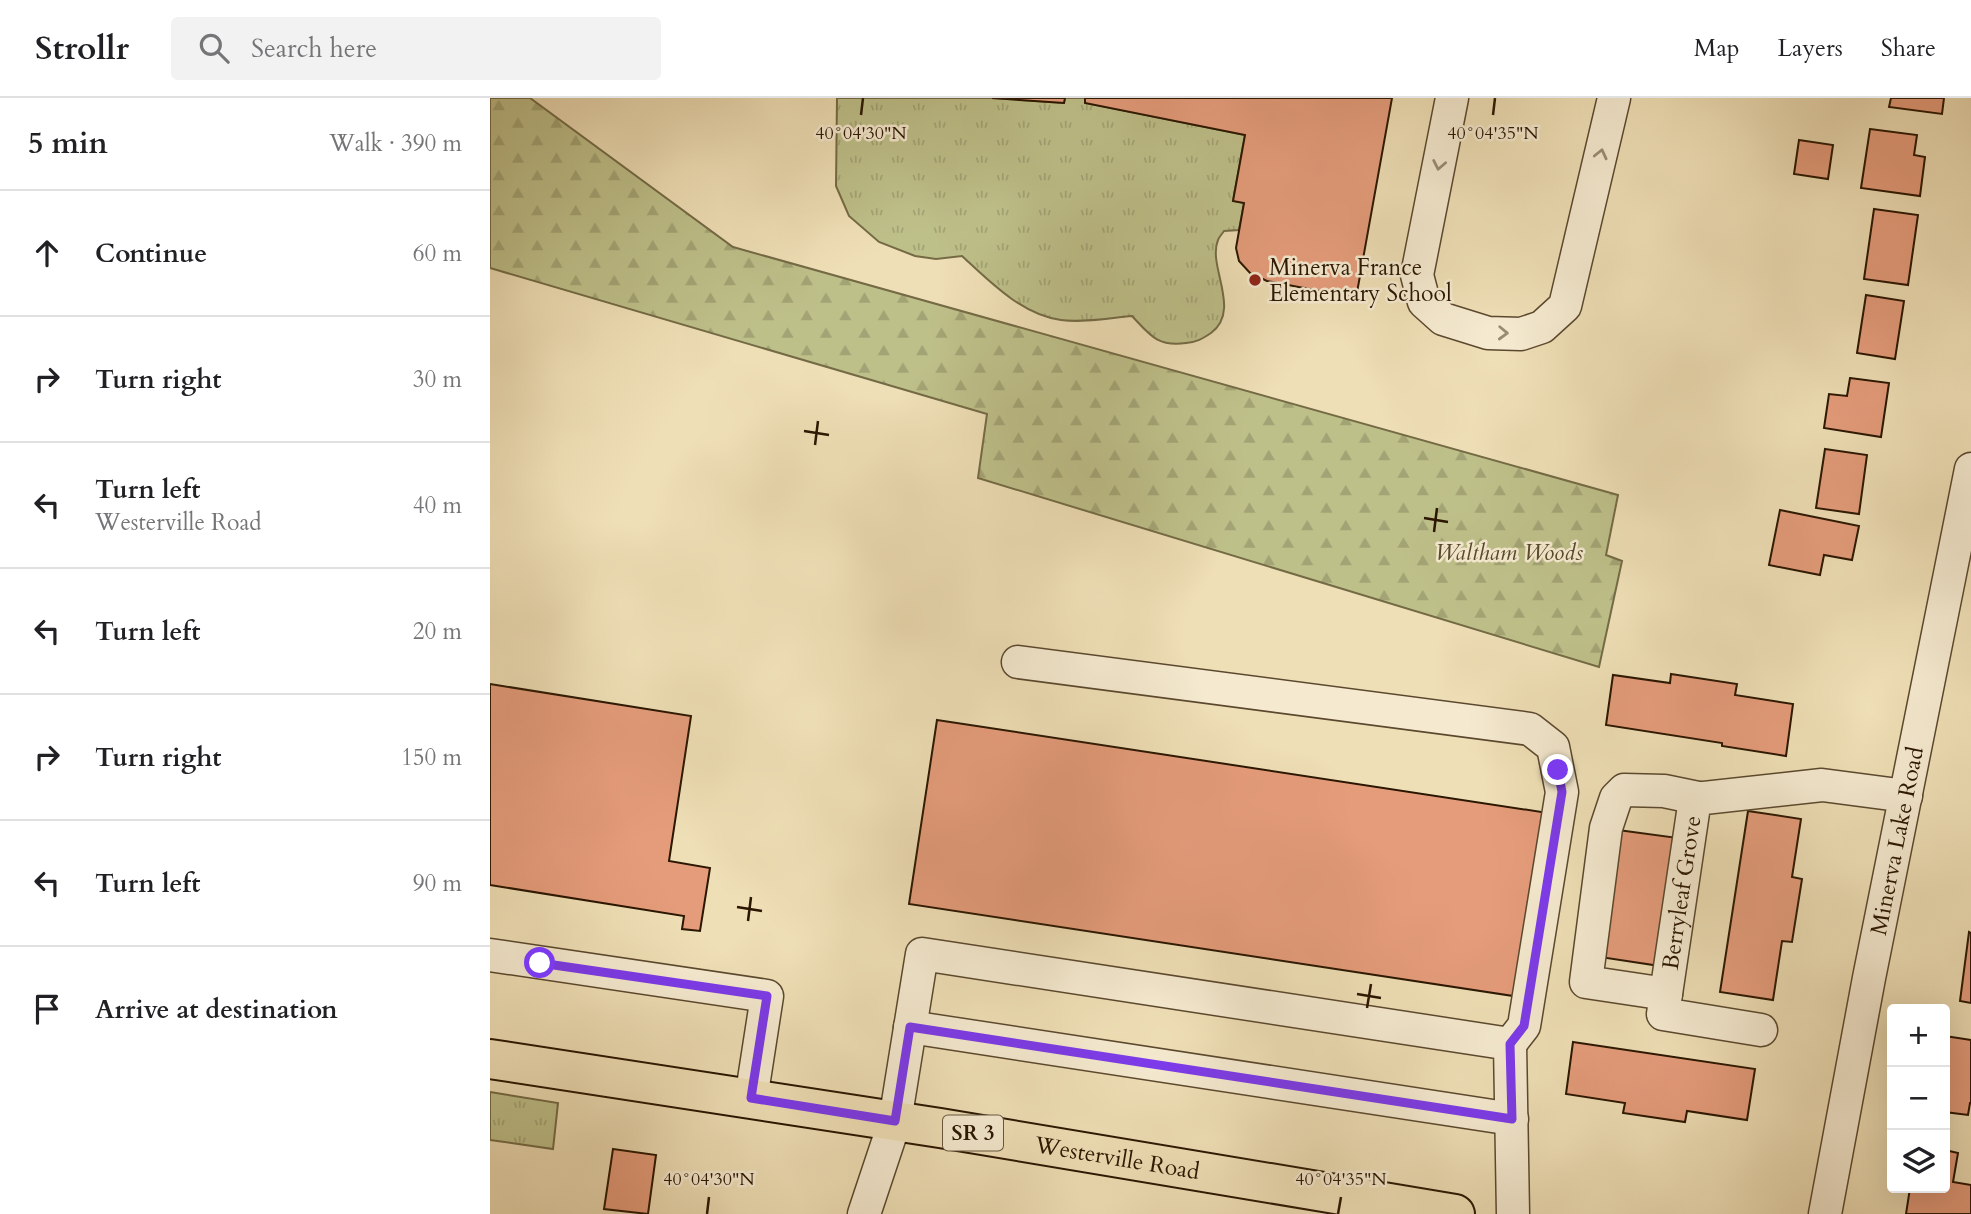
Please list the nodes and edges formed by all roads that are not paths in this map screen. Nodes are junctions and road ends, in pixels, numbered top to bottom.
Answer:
1 (1452, 98) edge
2 (1614, 98) edge
3 (1971, 469) edge
4 (1017, 662) dead end
5 (1906, 796) junction
6 (1698, 798) junction
7 (490, 956) edge
8 (1666, 994) junction
9 (910, 1027) junction
10 (1761, 1030) dead end
11 (1510, 1044) junction
12 (490, 1059) edge
13 (751, 1098) junction
14 (1512, 1119) junction
15 (895, 1121) junction
16 (1330, 1204) edge
17 (864, 1214) edge
18 (1455, 1214) edge
19 (1513, 1214) edge
20 (1825, 1214) edge

1 -> 2 street
3 - 5 street, Minerva Lake Road
4 - 11 street
5 - 6 street, Berryleaf Grove
5 - 20 street, Minerva Lake Road
6 - 8 street, Berryleaf Grove
6 - 8 street
7 - 13 street
8 - 10 street, Berryleaf Grove
9 - 11 street
9 - 14 street
9 - 15 street
11 - 14 street
12 - 13 main road, Westerville Road / SR 3
13 - 15 main road, Westerville Road / SR 3
14 - 19 street
15 - 16 main road, Westerville Road / SR 3
15 - 17 street
16 - 18 main road, Westerville Road / SR 3

